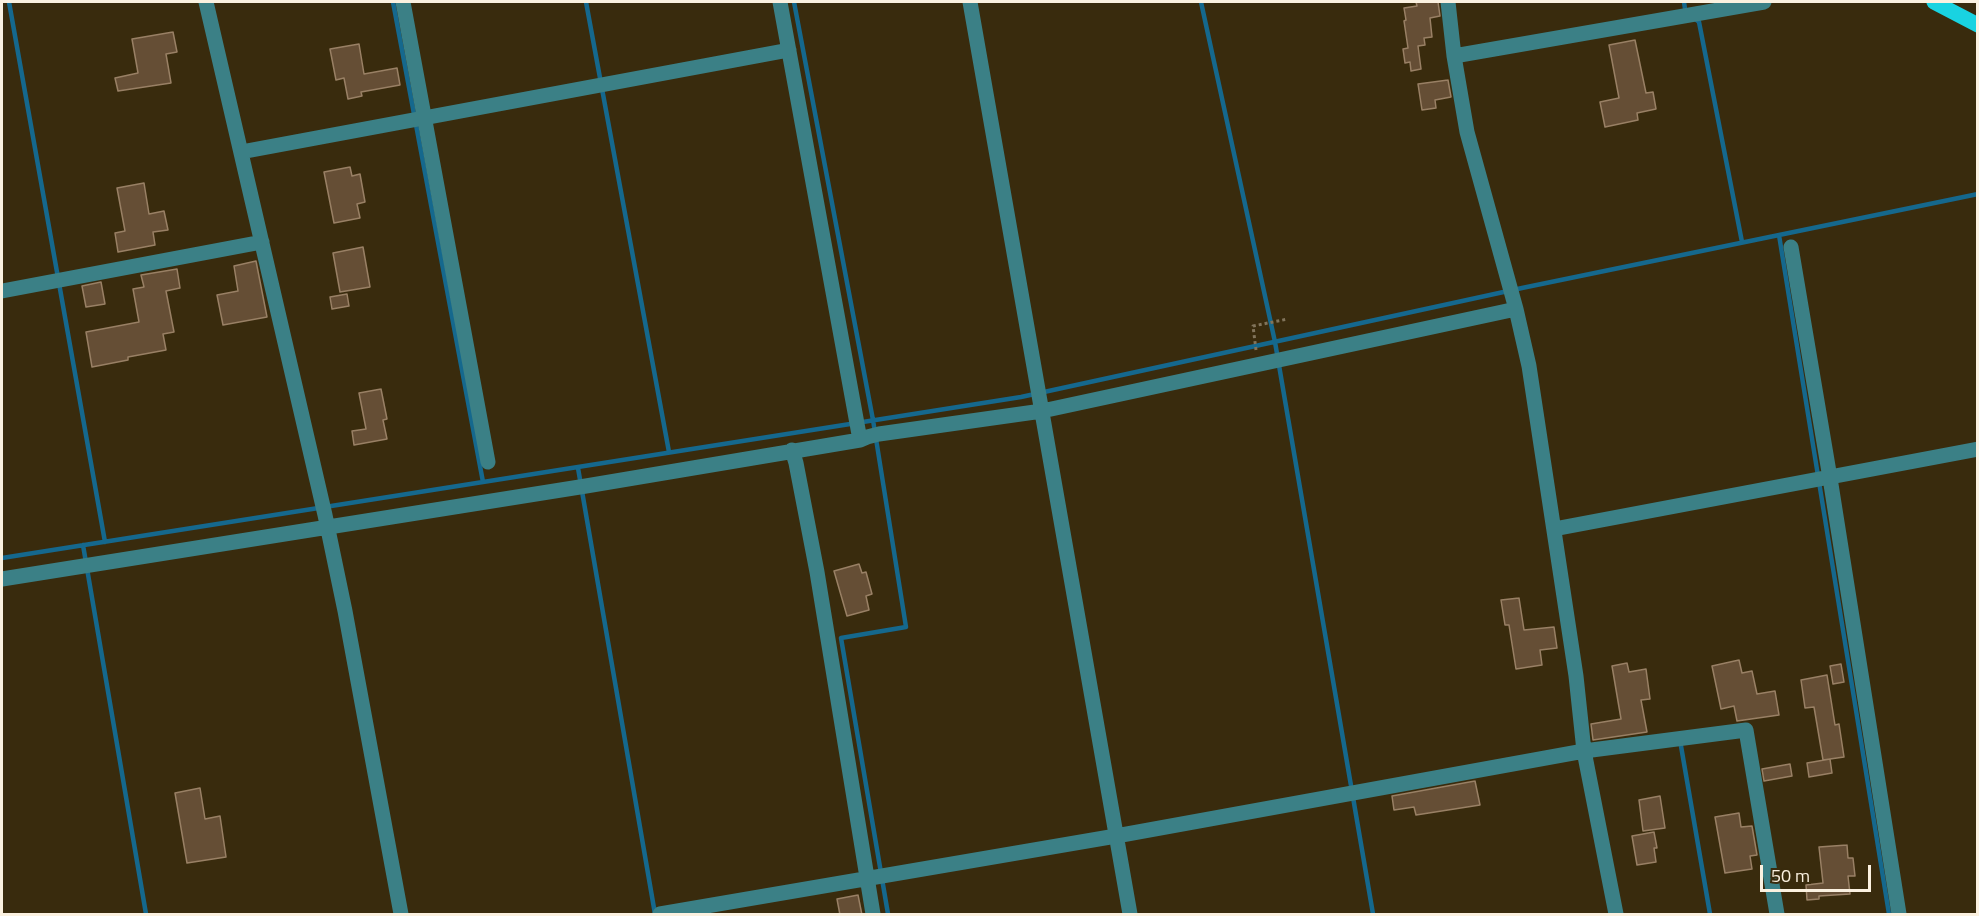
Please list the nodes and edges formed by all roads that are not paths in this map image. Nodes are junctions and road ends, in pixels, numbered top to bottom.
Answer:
1 (206, 2) edge
2 (403, 2) edge
3 (780, 2) edge
4 (970, 2) edge
5 (1448, 2) edge
6 (1764, 2) edge
7 (1934, 2) edge
8 (1692, 10) edge
9 (1977, 25) edge
10 (789, 51) junction
11 (1454, 56) junction
12 (417, 118) junction
13 (241, 152) junction
14 (262, 242) junction
15 (1791, 247) dead end
16 (2, 291) edge
17 (1512, 297) junction
18 (1040, 399) junction
19 (865, 431) junction
20 (1977, 449) edge
21 (792, 450) junction
22 (488, 462) dead end
23 (1823, 479) junction
24 (325, 515) junction
25 (1554, 529) junction
26 (2, 579) edge
27 (1584, 751) junction
28 (1116, 836) junction
29 (877, 877) junction
30 (401, 915) edge
31 (660, 915) edge
32 (873, 915) edge
33 (1130, 915) edge
34 (1616, 915) edge
35 (1777, 915) edge
36 (1899, 915) edge

1 - 13 street
2 - 12 street
3 - 10 street
4 - 18 street
5 - 11 street
6 - 8 street
7 - 9 main road
8 - 11 street
10 - 12 street
10 - 19 street
11 - 17 street
12 - 13 street
12 - 22 street
13 - 14 street
14 - 16 street
14 - 24 street
15 - 23 street
17 - 18 street
17 - 25 street
18 - 19 street
18 - 28 street
19 - 21 street
20 - 23 street
21 - 24 street
21 - 29 street
23 - 25 street
23 - 36 street
24 - 26 street
24 - 30 street
25 - 27 street
27 - 28 street
27 - 34 street
27 - 35 street
28 - 29 street
28 - 33 street
29 - 31 street
29 - 32 street

